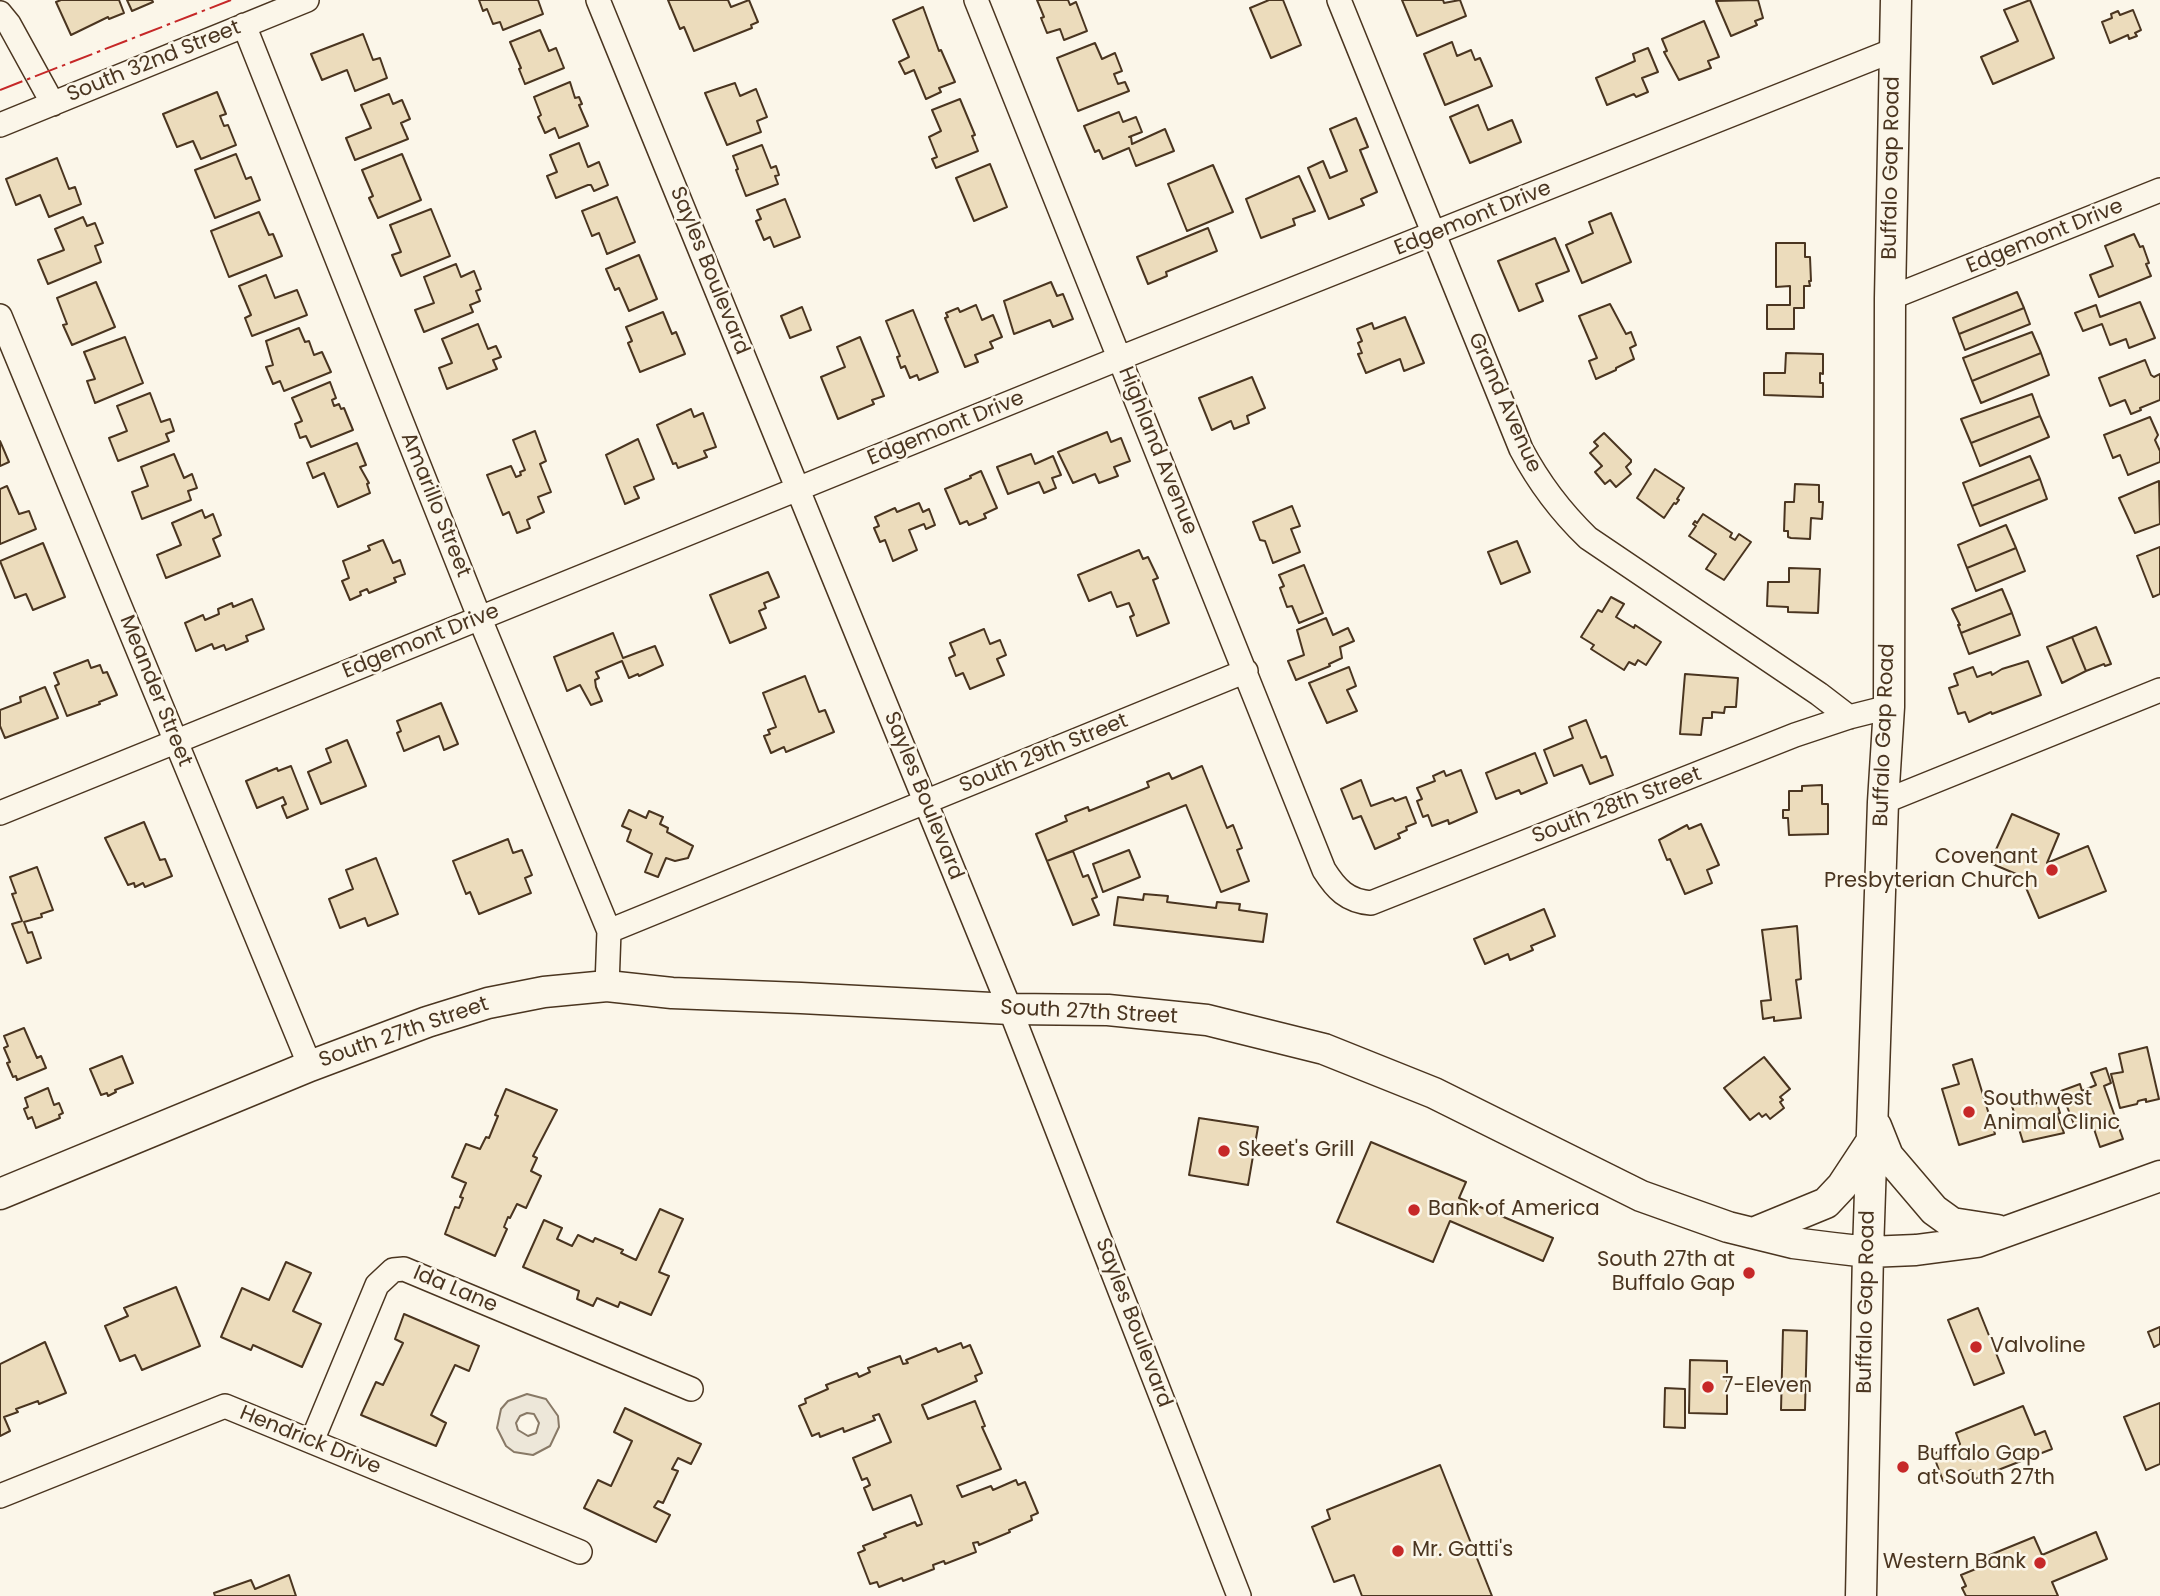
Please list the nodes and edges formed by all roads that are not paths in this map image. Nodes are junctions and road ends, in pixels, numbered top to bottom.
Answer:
1 (307, 0) edge
2 (598, 0) edge
3 (976, 0) edge
4 (1339, 0) edge
5 (1896, 0) edge
6 (0, 13) edge
7 (244, 25) junction
8 (1894, 50) junction
9 (52, 104) junction
10 (0, 125) edge
11 (2160, 190) edge
12 (1433, 235) junction
13 (1890, 298) junction
14 (0, 316) edge
15 (1120, 358) junction
16 (799, 490) junction
17 (480, 618) junction
18 (1246, 671) junction
19 (2160, 690) edge
20 (1889, 707) junction
21 (1849, 717) junction
22 (176, 742) junction
23 (925, 802) junction
24 (1883, 802) junction
25 (0, 813) edge
26 (1347, 897) joint
27 (609, 932) junction
28 (607, 986) junction
29 (1010, 1009) junction
30 (310, 1066) junction
31 (1872, 1129) junction
32 (2160, 1175) edge
33 (0, 1194) edge
34 (2008, 1232) junction
35 (1753, 1233) junction
36 (1868, 1252) junction
37 (691, 1389) dead end
38 (312, 1441) junction
39 (0, 1496) edge
40 (580, 1552) dead end
41 (1239, 1596) edge
42 (1861, 1596) edge

1 - 7 street, South 32nd Street
2 - 16 street, Sayles Boulevard
3 - 15 street, Highland Avenue
4 - 12 street, Grand Avenue
5 - 8 main road, Buffalo Gap Road
6 - 9 street
7 - 9 street, South 32nd Street
7 - 17 street, Amarillo Street
8 - 12 street, Edgemont Drive
8 - 13 main road, Buffalo Gap Road
9 - 10 street, South 32nd Street
11 - 13 street, Edgemont Drive
12 - 15 street, Edgemont Drive
12 - 21 street, Grand Avenue
13 - 20 main road, Buffalo Gap Road
14 - 22 street, Meander Street
15 - 16 street, Edgemont Drive
15 - 18 street, Highland Avenue
16 - 17 street, Edgemont Drive
16 - 23 street, Sayles Boulevard
17 - 22 street, Edgemont Drive
17 - 27 street, Amarillo Street
18 - 23 street, South 29th Street
18 - 26 street, Highland Avenue
19 - 24 street
20 - 21 street, South 28th Street
20 - 24 main road, Buffalo Gap Road
21 - 26 street, South 28th Street
22 - 25 street, Edgemont Drive
22 - 30 street, Meander Street
23 - 27 street, South 29th Street
23 - 29 street, Sayles Boulevard
24 - 31 main road, Buffalo Gap Road
27 - 28 street, Amarillo Street
28 - 29 main road, South 27th Street
28 - 30 main road, South 27th Street
29 - 35 main road, South 27th Street
29 - 41 street, Sayles Boulevard
30 - 33 main road, South 27th Street
31 - 34 main road
31 - 35 main road
31 - 36 main road, Buffalo Gap Road
32 - 34 main road, South 27th Street
34 - 36 main road, South 27th Street
35 - 36 main road, South 27th Street
36 - 42 main road, Buffalo Gap Road
37 - 38 street, Ida Lane
38 - 39 street, Hendrick Drive
38 - 40 street, Hendrick Drive

